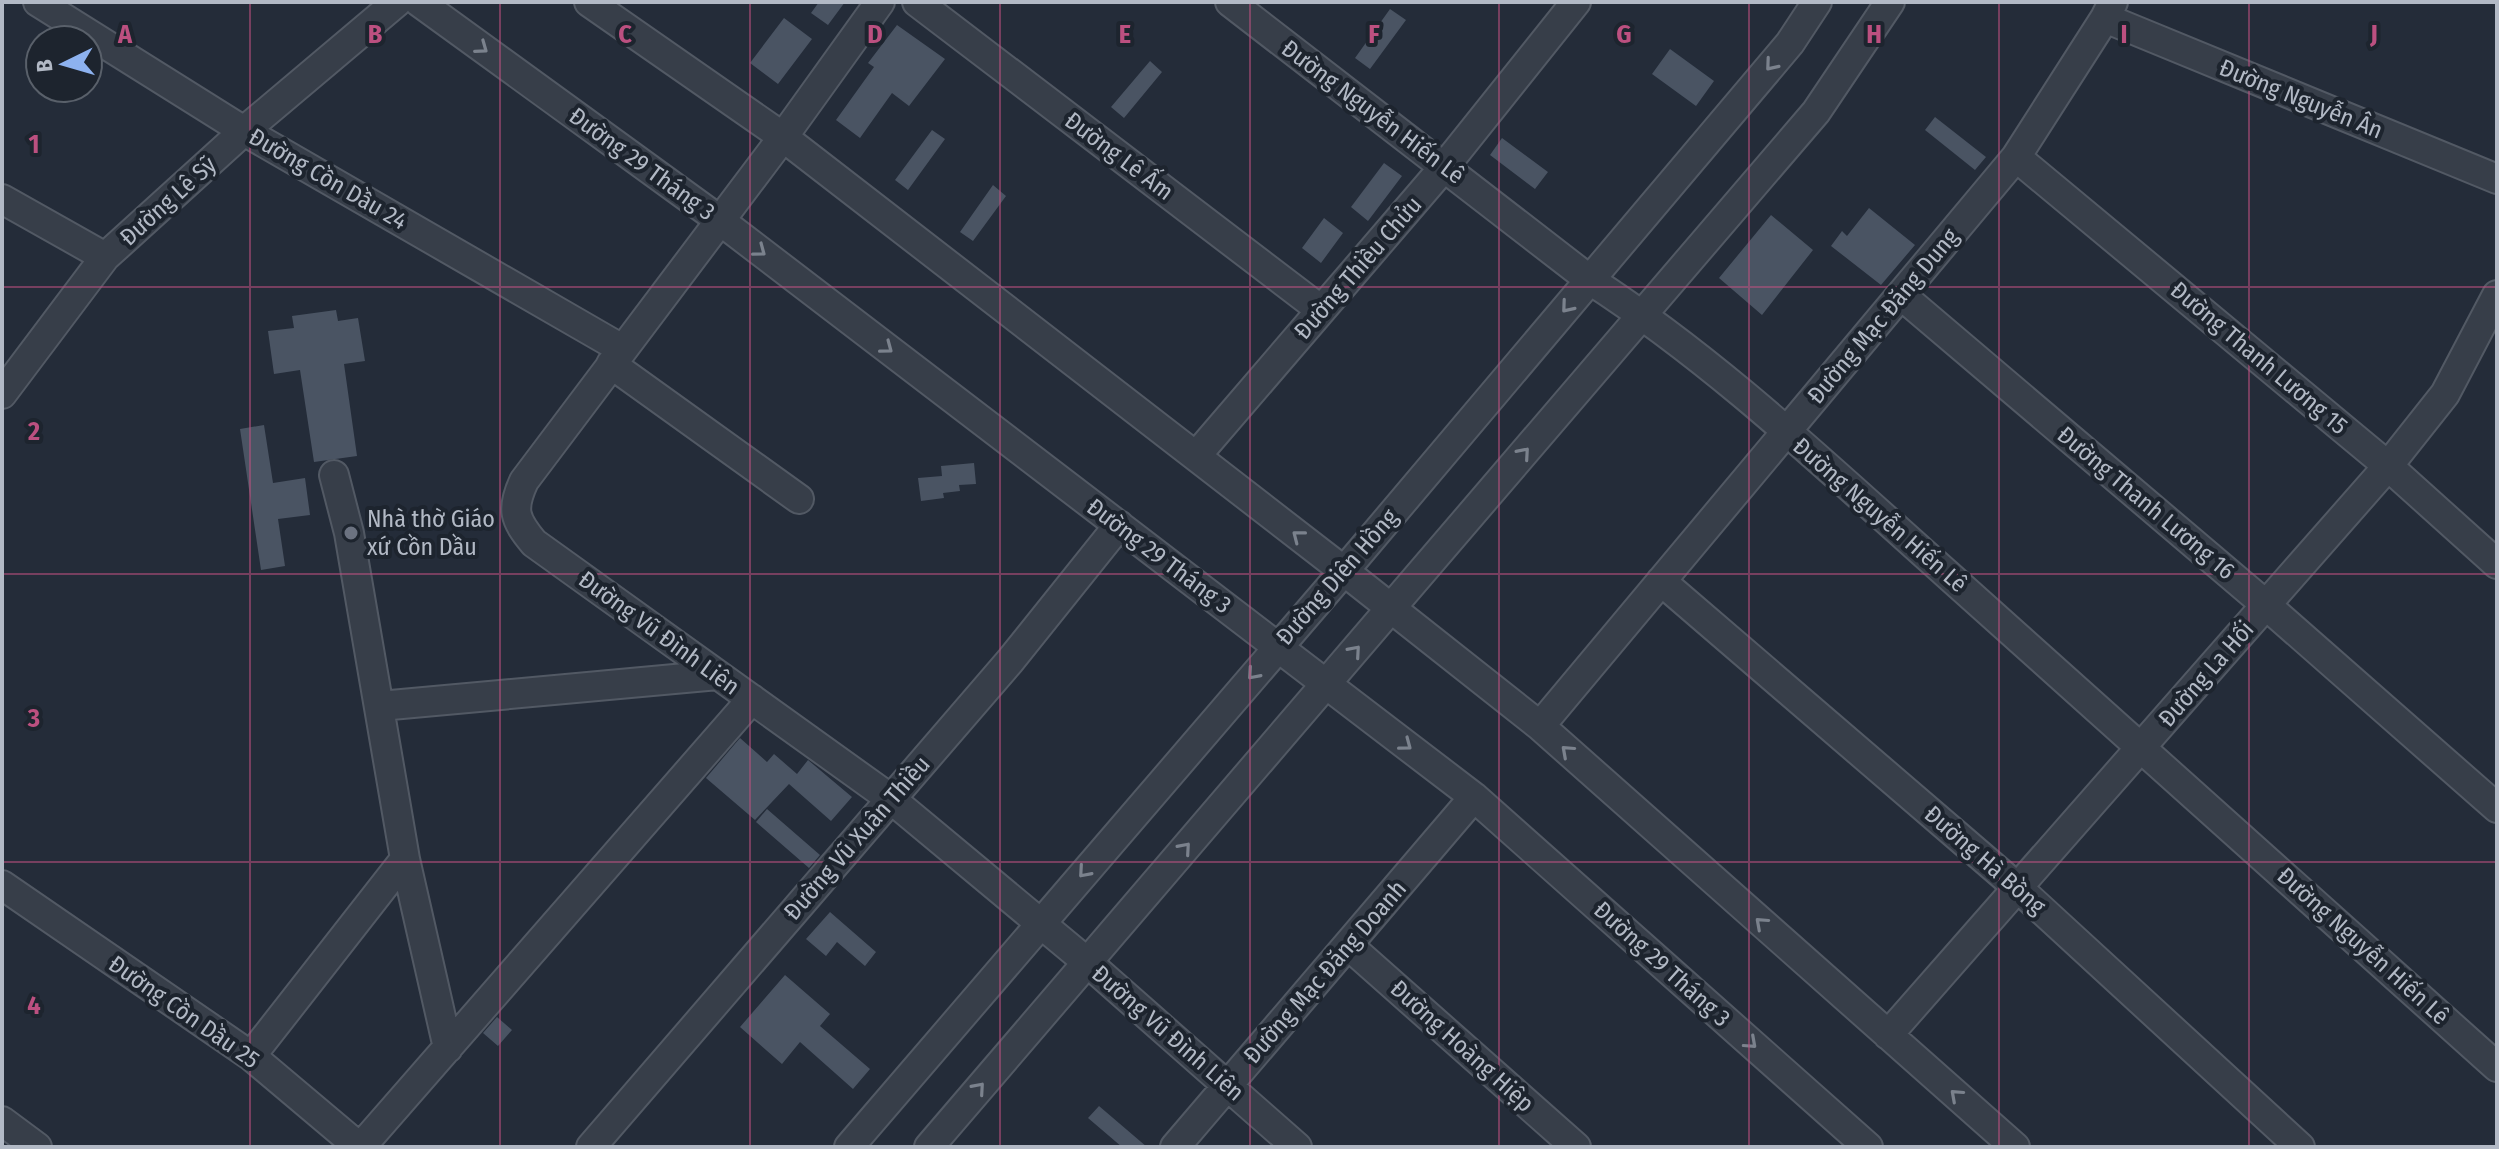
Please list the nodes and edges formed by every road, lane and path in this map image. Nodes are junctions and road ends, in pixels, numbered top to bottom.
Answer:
1 (38, 2) edge
2 (397, 2) edge
3 (419, 2) edge
4 (589, 2) edge
5 (880, 2) edge
6 (917, 2) edge
7 (1230, 2) edge
8 (1817, 2) edge
9 (1890, 2) edge
10 (1561, 7) edge
11 (2109, 10) edge
12 (244, 131) junction
13 (783, 137) junction
14 (2016, 157) junction
15 (1445, 166) junction
16 (2497, 179) edge
17 (2, 199) edge
18 (718, 219) junction
19 (105, 257) junction
20 (1590, 280) junction
21 (1901, 295) junction
22 (2495, 306) edge
23 (1321, 310) junction
24 (1643, 314) junction
25 (616, 356) junction
26 (2, 394) edge
27 (1786, 432) junction
28 (1196, 456) junction
29 (2388, 466) junction
30 (334, 475) dead end
31 (799, 499) dead end
32 (1119, 525) junction
33 (2497, 564) edge
34 (1344, 571) junction
35 (1661, 581) junction
36 (2266, 605) junction
37 (1391, 608) junction
38 (1277, 646) junction
39 (718, 675) junction
40 (1326, 684) junction
41 (752, 699) junction
42 (380, 706) junction
43 (1540, 726) junction
44 (2142, 746) junction
45 (1474, 797) junction
46 (891, 799) junction
47 (2497, 808) edge
48 (405, 859) junction
49 (2, 885) edge
50 (2018, 888) junction
51 (1041, 923) junction
52 (1348, 945) junction
53 (1087, 962) junction
54 (1888, 1035) junction
55 (448, 1048) junction
56 (251, 1056) junction
57 (2497, 1067) edge
58 (1228, 1085) junction
59 (2, 1121) edge
60 (37, 1147) edge
61 (362, 1147) edge
62 (591, 1147) edge
63 (849, 1147) edge
64 (929, 1147) edge
65 (1175, 1147) edge
66 (1297, 1147) edge
67 (1576, 1147) edge
68 (1868, 1147) edge
69 (2015, 1147) edge
70 (2300, 1147) edge

1 - 12 street, Đường Cồn Dầu 24
2 - 12 street, Đường Lê Sỹ
3 -> 18 street, Đường 29 Tháng 3
4 - 13 street
5 - 13 street, Đường Vũ Đình Liên
6 - 23 street, Đường Lê Ấm
7 - 15 street, Đường Nguyễn Hiến Lê
8 -> 20 street, Đường Diên Hồng
9 - 24 street
10 - 15 street, Đường Thiều Chửu
11 - 14 street, Đường Mạc Đăng Dung
11 - 16 street, Đường Nguyễn Ân
12 - 19 street, Đường Lê Sỹ
12 - 25 street, Đường Cồn Dầu 24
13 - 18 street, Đường Vũ Đình Liên
13 - 28 street
14 - 21 street, Đường Mạc Đăng Dung
14 - 29 street, Đường Thanh Lương 15
15 - 20 street, Đường Nguyễn Hiến Lê
15 - 23 street, Đường Thiều Chửu
17 - 19 street
18 - 25 street, Đường Vũ Đình Liên
18 -> 32 street, Đường 29 Tháng 3
19 - 26 street, Đường Lê Sỹ
20 - 24 street, Đường Nguyễn Hiến Lê
20 -> 34 street, Đường Diên Hồng
21 - 27 street, Đường Mạc Đăng Dung
21 - 36 street, Đường Thanh Lương 16
22 - 29 street, Đường La Hối
23 - 28 street, Đường Thiều Chửu
24 - 27 street, Đường Nguyễn Hiến Lê
37 -> 24 street
25 - 31 street, Đường Cồn Dầu 24
25 - 39 street, Đường Vũ Đình Liên
27 - 35 street, Đường Mạc Đăng Dung
27 - 44 street, Đường Nguyễn Hiến Lê
34 -> 28 street
29 - 33 street, Đường Thanh Lương 15
29 - 36 street, Đường La Hối
30 - 42 street
32 - 38 street, Đường 29 Tháng 3
32 - 46 street, Đường Vũ Xuân Thiều
34 - 37 street
34 - 38 street, Đường Diên Hồng
35 - 43 street, Đường Mạc Đăng Dung
35 - 50 street, Đường Hà Bồng
36 - 44 street, Đường La Hối
36 - 47 street, Đường Thanh Lương 16
40 -> 37 street
37 - 43 street
38 - 40 street, Đường 29 Tháng 3
38 -> 51 street, Đường Diên Hồng
39 - 41 street, Đường Vũ Đình Liên
39 - 42 street
40 -> 45 street, Đường 29 Tháng 3
53 -> 40 street
41 - 46 street, Đường Vũ Đình Liên
41 - 55 street
42 - 48 street
54 -> 43 street
44 - 50 street, Đường La Hối
44 - 57 street, Đường Nguyễn Hiến Lê
45 - 52 street, Đường Mạc Đăng Doanh
45 -> 68 street, Đường 29 Tháng 3
46 - 51 street, Đường Vũ Đình Liên
46 - 62 street, Đường Vũ Xuân Thiều
48 - 55 street
48 - 56 street
49 - 56 street, Đường Cồn Dầu 25
50 - 54 street, Đường La Hối
50 - 70 street, Đường Hà Bồng
51 - 53 street, Đường Vũ Đình Liên
51 - 63 street, Đường Diên Hồng
52 - 58 street, Đường Mạc Đăng Doanh
52 - 67 street, Đường Hoàng Hiệp
53 - 58 street, Đường Vũ Đình Liên
64 -> 53 street
69 -> 54 street
55 - 61 street
56 - 61 street, Đường Cồn Dầu 25
58 - 65 street, Đường Mạc Đăng Doanh
58 - 66 street, Đường Vũ Đình Liên
59 - 60 street

